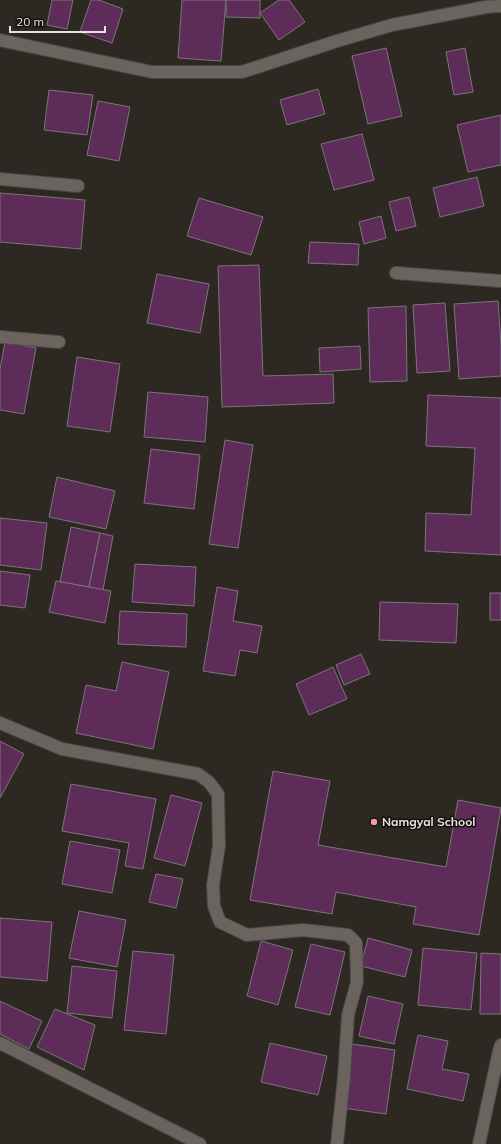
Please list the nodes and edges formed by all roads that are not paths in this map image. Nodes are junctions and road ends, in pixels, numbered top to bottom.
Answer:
1 (501, 6) edge
2 (0, 40) edge
3 (0, 179) edge
4 (78, 186) dead end
5 (396, 273) dead end
6 (501, 281) edge
7 (0, 337) edge
8 (59, 342) dead end
9 (0, 723) edge
10 (0, 1043) edge
11 (501, 1046) edge
12 (200, 1144) edge
13 (337, 1144) edge
14 (479, 1144) edge

1 - 2 street
3 - 4 street
5 - 6 street
7 - 8 street
9 - 13 street
10 - 12 street
11 - 14 street

